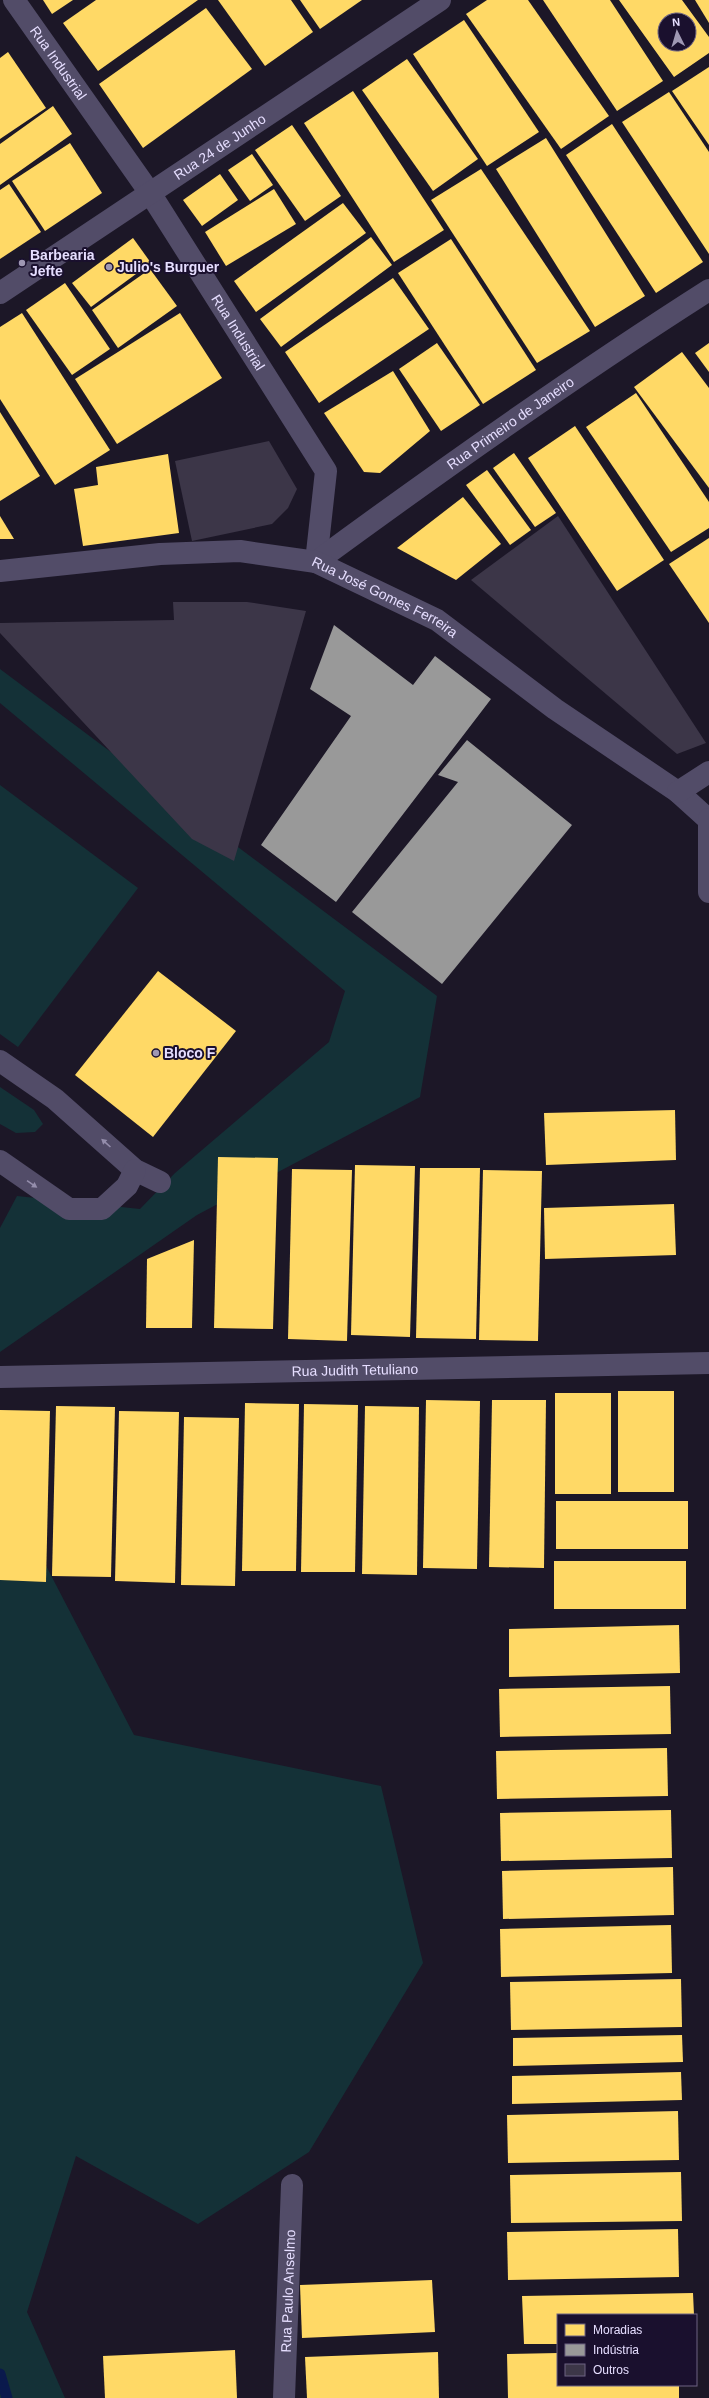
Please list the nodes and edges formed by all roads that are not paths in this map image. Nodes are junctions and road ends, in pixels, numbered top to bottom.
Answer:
1 (14, 0) edge
2 (440, 0) edge
3 (150, 193) junction
4 (709, 290) edge
5 (0, 293) edge
6 (316, 562) junction
7 (0, 571) edge
8 (709, 772) edge
9 (678, 792) junction
10 (709, 820) edge
11 (709, 892) edge
12 (0, 1060) edge
13 (0, 1161) edge
14 (135, 1170) junction
15 (160, 1182) dead end
16 (709, 1363) edge
17 (0, 1377) edge
18 (292, 2185) dead end
19 (284, 2398) edge

1 - 3 street, Rua Industrial
2 - 3 street, Rua 24 de Junho
3 - 5 street, Rua 24 de Junho
3 - 6 street, Rua Industrial
4 - 6 street, Rua Primeiro de Janeiro
6 - 7 street, Rua José Gomes Ferreira
6 - 9 street, Rua José Gomes Ferreira
8 - 9 street
9 - 10 street, Rua José Gomes Ferreira
10 - 11 street
14 -> 12 street
13 -> 14 street
14 - 15 street
16 - 17 street, Rua Judith Tetuliano
18 - 19 street, Rua Paulo Anselmo

